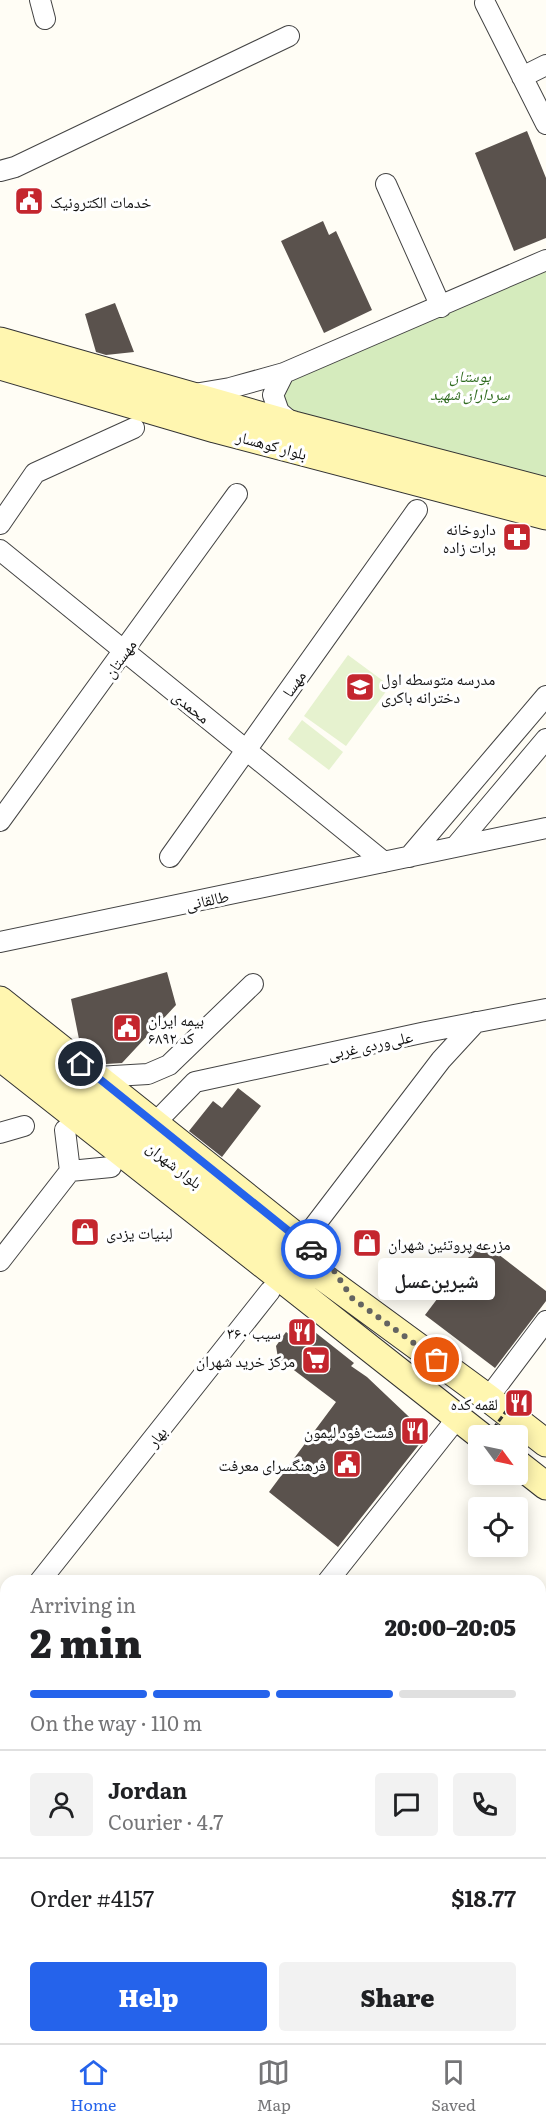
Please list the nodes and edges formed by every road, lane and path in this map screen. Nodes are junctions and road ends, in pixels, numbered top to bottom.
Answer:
1 (40, 0) edge
2 (486, 3) dead end
3 (45, 19) dead end
4 (289, 36) dead end
5 (546, 65) edge
6 (522, 77) junction
7 (546, 124) edge
8 (0, 171) edge
9 (386, 184) dead end
10 (546, 260) edge
11 (441, 307) junction
12 (0, 341) edge
13 (0, 366) edge
14 (284, 373) junction
15 (184, 394) junction
16 (294, 425) junction
17 (134, 428) dead end
18 (546, 491) edge
19 (237, 494) dead end
20 (417, 510) dead end
21 (546, 516) edge
22 (0, 524) edge
23 (0, 550) edge
24 (124, 650) junction
25 (546, 696) edge
26 (546, 740) edge
27 (246, 750) junction
28 (0, 821) edge
29 (546, 828) edge
30 (455, 847) junction
31 (170, 857) dead end
32 (409, 857) junction
33 (384, 862) junction
34 (2, 944) edge
35 (253, 984) dead end
36 (0, 1000) edge
37 (546, 1009) edge
38 (476, 1022) junction
39 (0, 1028) edge
40 (426, 1032) junction
41 (179, 1055) junction
42 (0, 1057) edge
43 (441, 1060) junction
44 (97, 1077) junction
45 (0, 1078) edge
46 (195, 1082) junction
47 (155, 1123) junction
48 (24, 1126) dead end
49 (65, 1130) junction
50 (0, 1133) edge
51 (69, 1165) junction
52 (111, 1167) junction
53 (302, 1242) junction
54 (0, 1261) edge
55 (270, 1291) junction
56 (352, 1298) junction
57 (333, 1318) junction
58 (546, 1321) edge
59 (521, 1391) dead end
60 (488, 1398) junction
61 (458, 1417) junction
62 (468, 1425) edge
63 (496, 1425) edge
64 (546, 1443) edge
65 (528, 1472) edge
66 (546, 1486) edge
67 (45, 1575) edge
68 (333, 1575) edge

1 - 3 street
2 - 6 street
4 - 8 street
5 - 6 street
6 - 7 street
9 - 11 street
10 - 11 street
11 - 14 street
12 - 15 main road, بلوار کوهسار
13 - 21 main road, بلوار کوهسار
14 - 15 street
14 - 16 street
15 - 16 main road, بلوار کوهسار
16 - 18 main road, بلوار کوهسار
17 - 22 street
19 - 24 street, مهستان
20 - 27 street, مهسا
23 - 24 street, محمدی
24 - 27 street, محمدی
24 - 28 street, مهستان
25 - 32 street
26 - 30 street
27 - 31 street, مهسا
27 - 33 street, محمدی
29 - 30 street, طالقانی
30 - 32 street, طالقانی
32 - 33 street, طالقانی
33 - 34 street, طالقانی
35 - 41 street
36 - 44 main road, بلوار شهران
37 - 38 street, علی‌وردی غربی
38 - 40 street, علی‌وردی غربی
38 - 43 street
39 - 56 main road, بلوار شهران
40 - 43 street
40 - 46 street, علی‌وردی غربی
41 - 44 street
41 - 46 street
42 - 57 main road, بلوار شهران
43 - 53 street
44 - 47 main road, بلوار شهران
45 - 49 main road, بلوار شهران
46 - 47 street
47 - 53 main road, بلوار شهران
48 - 50 street
49 - 51 street
49 - 52 main road, بلوار شهران
51 - 52 street
51 - 54 street
52 - 55 main road, بلوار شهران
53 - 56 main road, بلوار شهران
55 - 57 main road, بلوار شهران
55 - 67 street, بهار
56 - 60 main road, بلوار شهران
57 - 61 main road, بلوار شهران
58 - 60 street
59 - 63 path, bridge
60 - 64 main road, بلوار شهران
61 - 62 main road, بلوار شهران
61 - 68 street
65 - 66 main road

